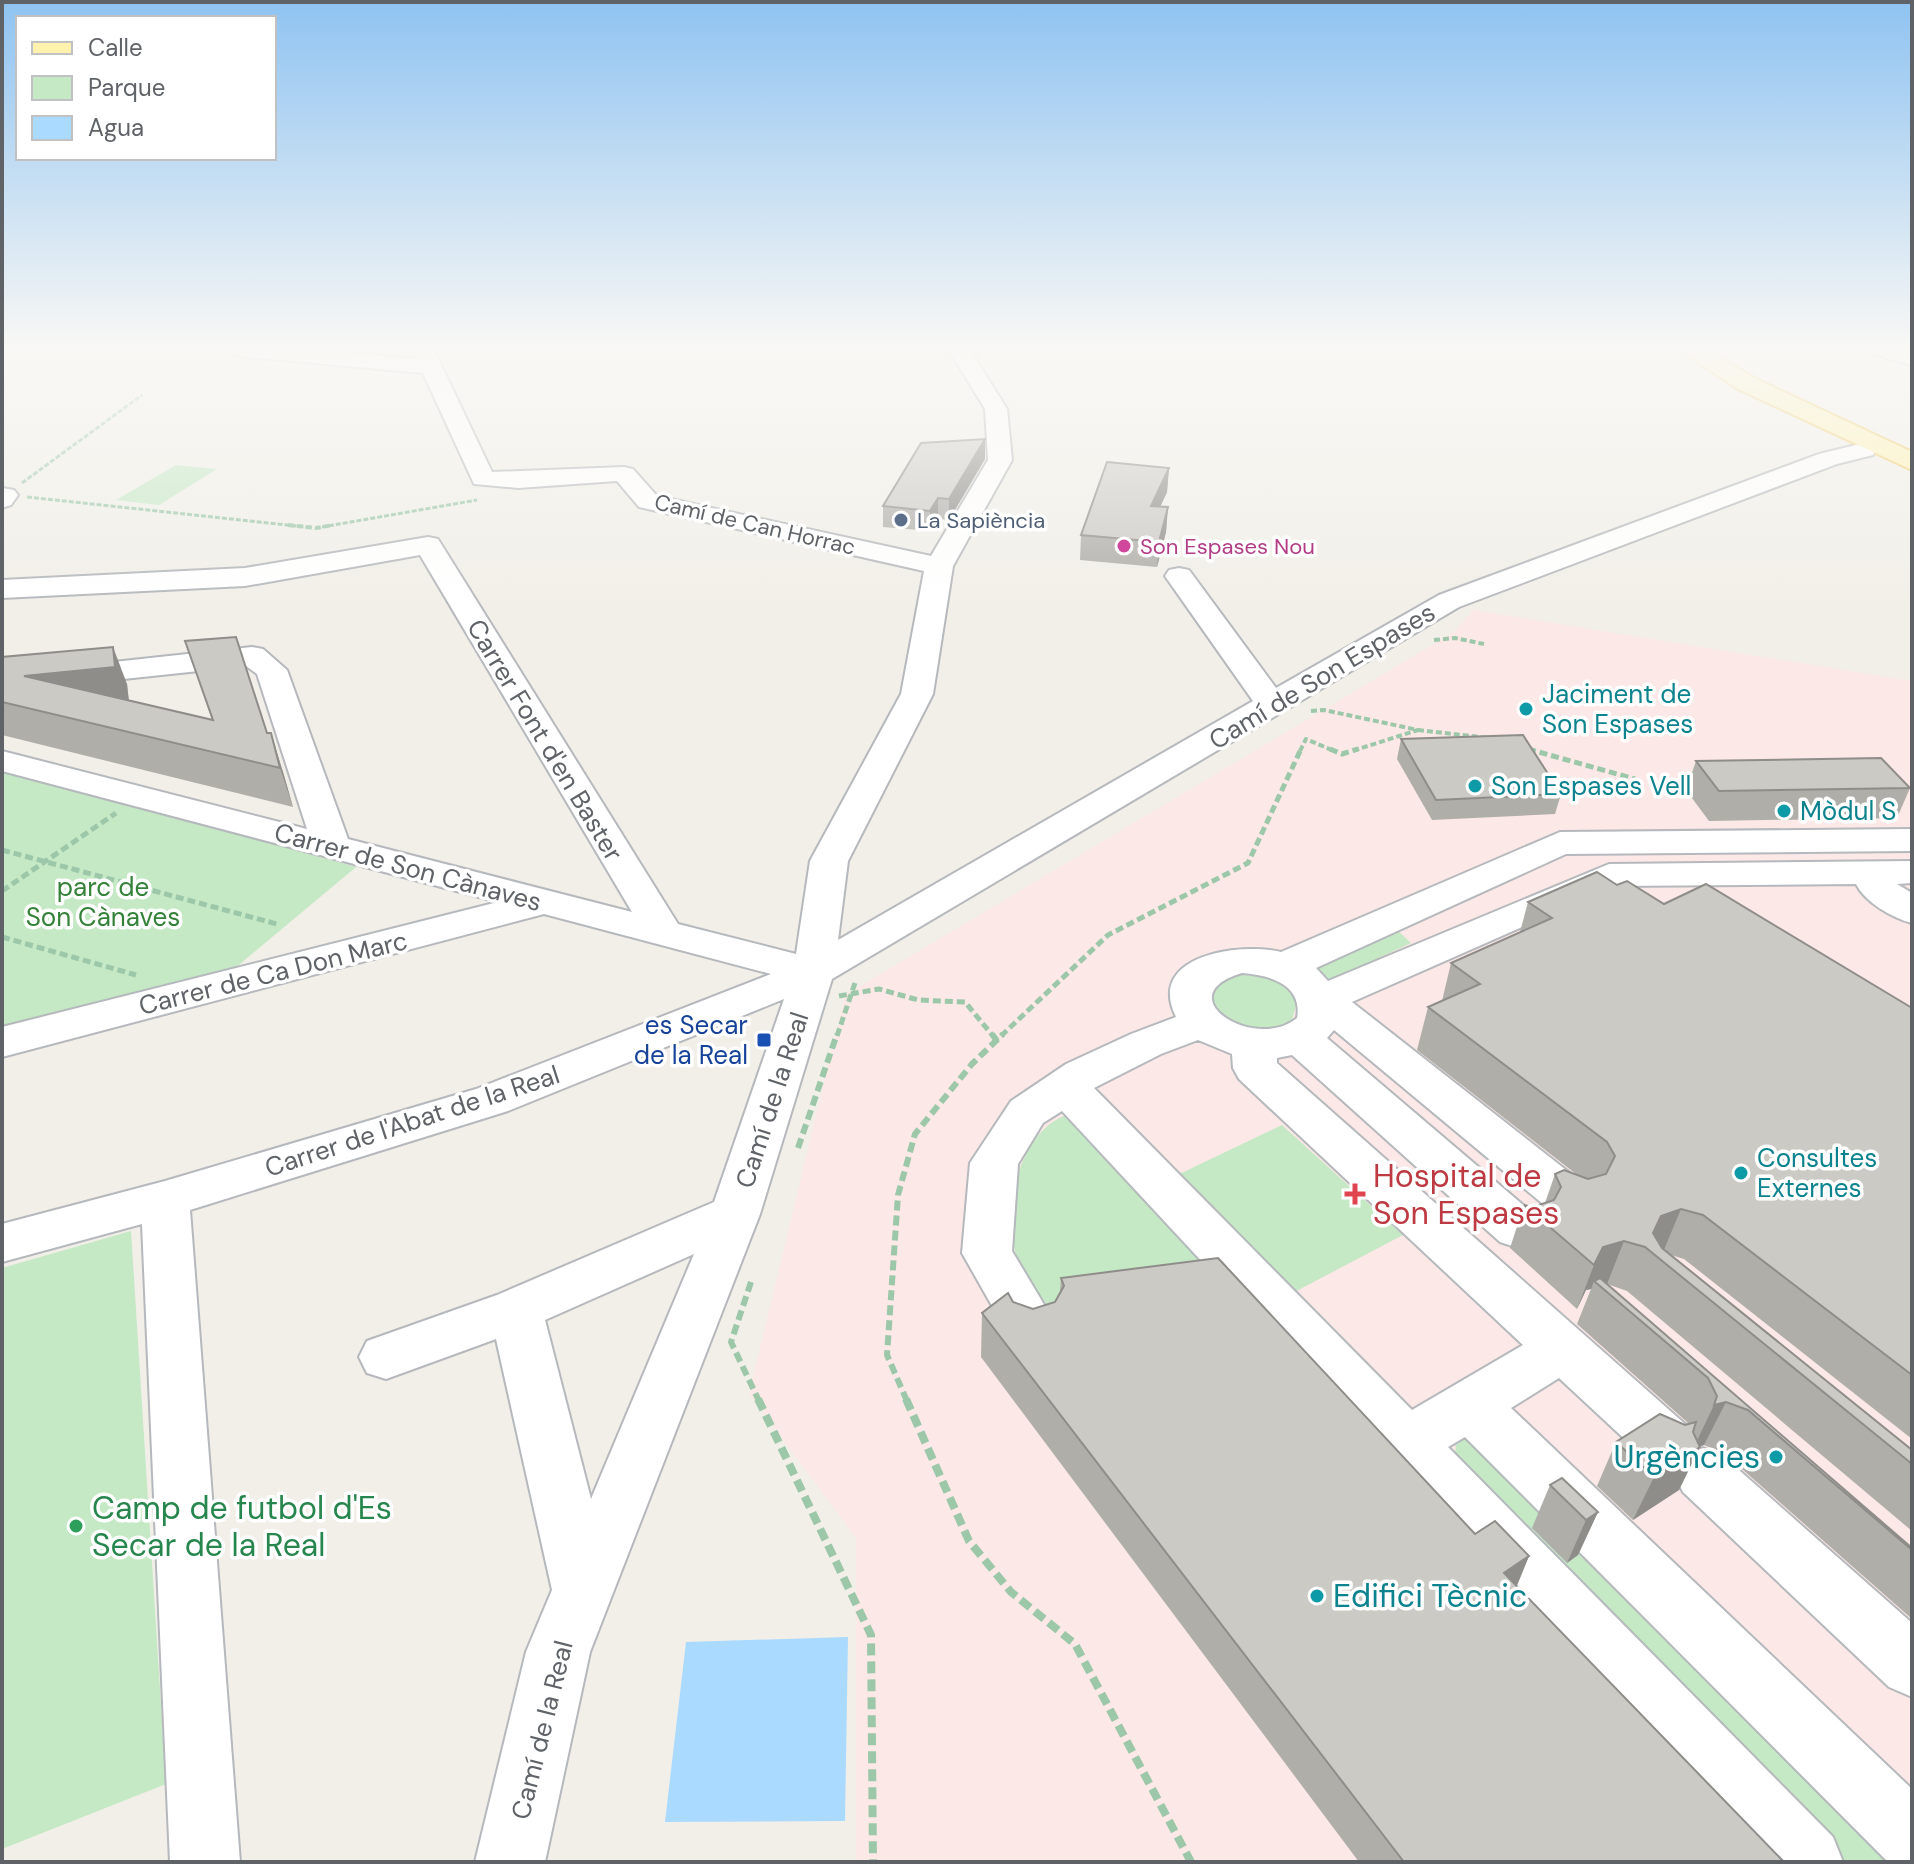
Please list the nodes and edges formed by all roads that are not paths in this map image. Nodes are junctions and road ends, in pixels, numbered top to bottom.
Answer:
1 (463, 437) edge
2 (998, 437) edge
3 (1838, 437) edge
4 (1857, 437) edge
5 (1885, 437) edge
6 (1912, 449) edge
7 (1864, 450) junction
8 (1912, 462) edge
9 (1912, 470) edge
10 (401, 521) dead end
11 (422, 546) junction
12 (939, 566) junction
13 (1179, 576) dead end
14 (2, 589) edge
15 (2, 678) edge
16 (1278, 703) junction
17 (2, 761) edge
18 (332, 847) junction
19 (1608, 853) junction
20 (1902, 859) edge
21 (1679, 874) junction
22 (1567, 892) junction
23 (543, 902) junction
24 (1738, 910) edge
25 (1912, 911) edge
26 (1412, 932) dead end
27 (664, 933) junction
28 (1283, 967) junction
29 (810, 985) junction
30 (1298, 1022) junction
31 (1202, 1023) junction
32 (2, 1042) edge
33 (1065, 1086) junction
34 (165, 1199) junction
35 (1572, 1201) edge
36 (735, 1214) junction
37 (1518, 1229) dead end
38 (2, 1243) edge
39 (516, 1310) junction
40 (1032, 1328) edge
41 (1563, 1348) junction
42 (386, 1357) dead end
43 (1470, 1405) junction
44 (1406, 1443) junction
45 (583, 1589) junction
46 (1912, 1665) edge
47 (1912, 1837) edge
48 (205, 1862) edge
49 (510, 1862) edge
50 (1808, 1862) edge

1 - 12 street, Camí de Can Horrac
2 - 12 street, Camí de la Real
3 - 7 main road
4 - 8 main road
5 - 6 main road
7 - 9 main road
7 - 16 street, Camí de Son Espases
10 - 11 street, Carrer Font d'en Baster
11 - 14 street
11 - 27 street, Carrer Font d'en Baster
12 - 29 street, Camí de la Real
13 - 16 street
15 - 18 street
16 - 29 street, Camí de Son Espases
17 - 18 street, Carrer de Son Cànaves
18 - 23 street, Carrer de Son Cànaves
19 - 20 street
19 - 21 street
19 - 22 street
19 - 28 street
20 - 21 street
20 - 25 street
21 - 24 street
22 - 26 street
22 - 30 street
23 - 27 street, Carrer de Son Cànaves
23 - 32 street, Carrer de Ca Don Marc
27 - 29 street, Carrer de Son Cànaves
28 - 30 street
28 - 31 street
29 - 34 street, Carrer de l'Abat de la Real
29 - 36 street, Camí de la Real
30 - 31 street
30 - 35 street
30 - 37 street
30 - 41 street
31 - 33 street
33 - 40 street
33 - 44 street
34 - 38 street, Carrer de l'Abat de la Real
34 - 48 street
36 - 39 street
36 - 45 street, Camí de la Real
39 - 42 street
39 - 45 street
41 - 43 street
41 - 46 street
43 - 44 street
43 - 47 street
44 - 50 street
45 - 49 street, Camí de la Real

